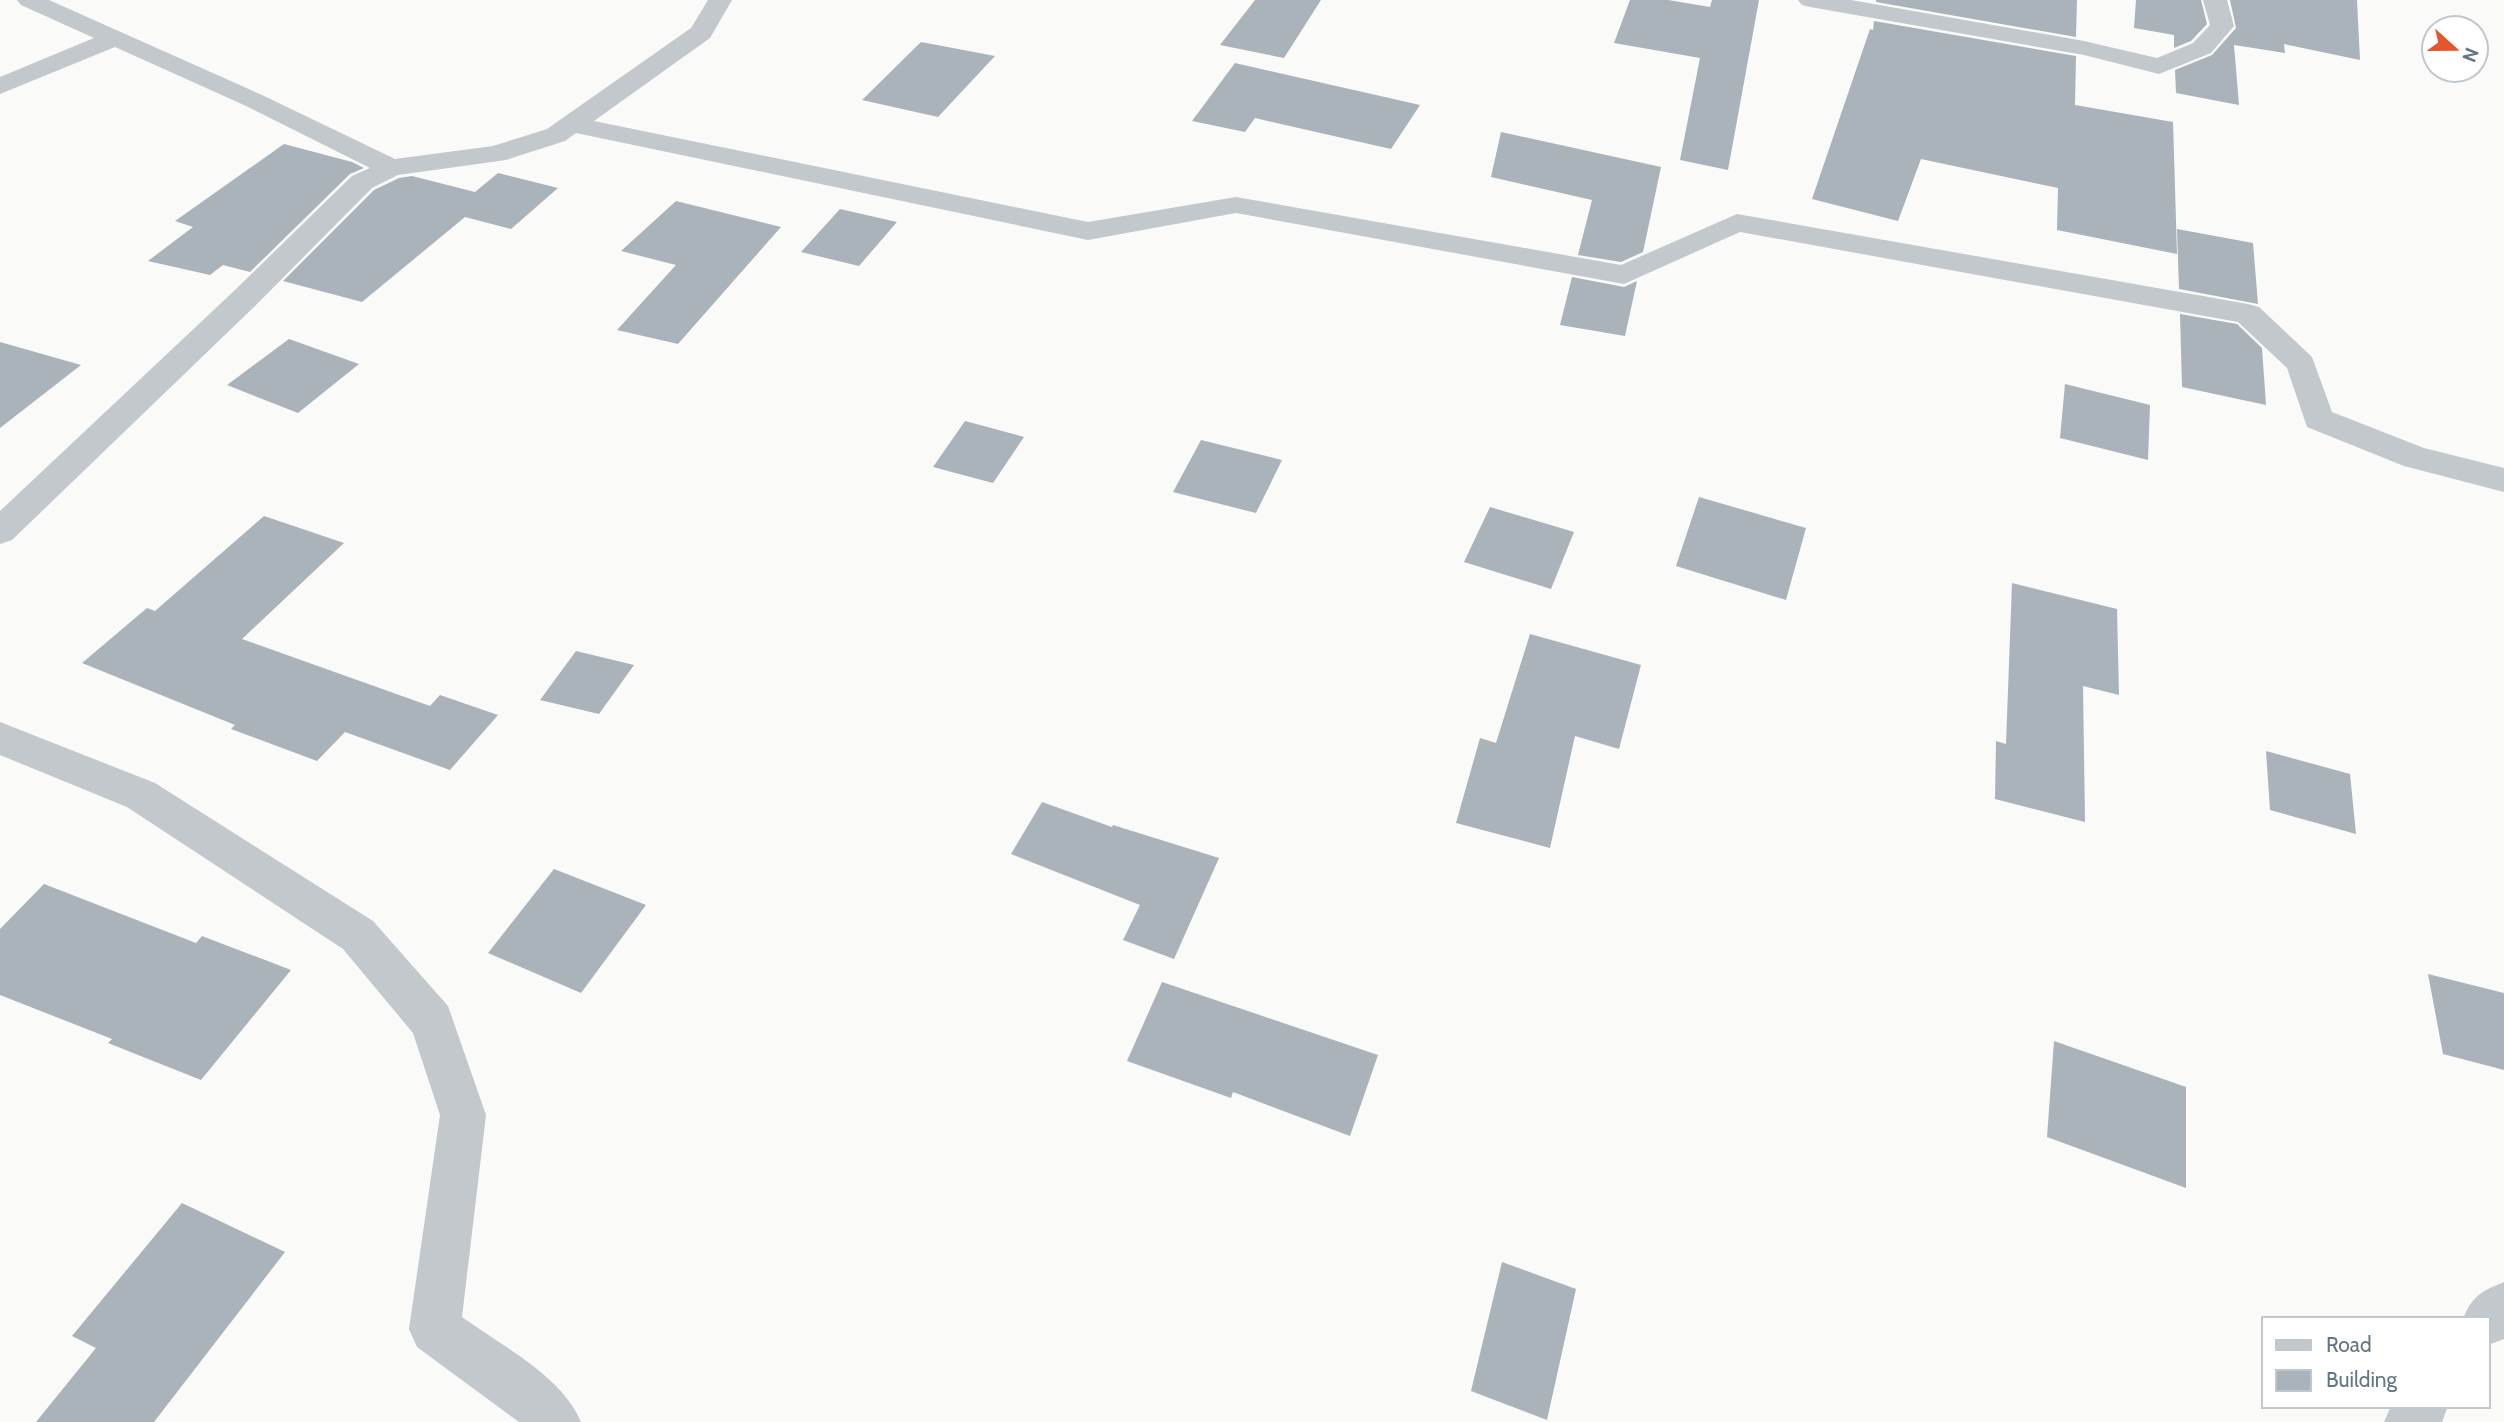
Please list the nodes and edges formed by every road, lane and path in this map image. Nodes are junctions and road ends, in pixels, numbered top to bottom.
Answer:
1 (29, 0) edge
2 (720, 0) edge
3 (1810, 0) edge
4 (2215, 0) edge
5 (114, 39) junction
6 (0, 86) edge
7 (572, 124) junction
8 (391, 168) junction
9 (2504, 480) edge
10 (0, 531) edge
11 (0, 738) edge
12 (2504, 1307) edge
13 (2490, 1318) edge
14 (554, 1422) edge

1 - 5 street
2 - 7 street
3 - 4 street
5 - 6 street
5 - 8 street
7 - 8 street
7 - 9 street
8 - 10 street
11 - 14 street
12 - 13 street

